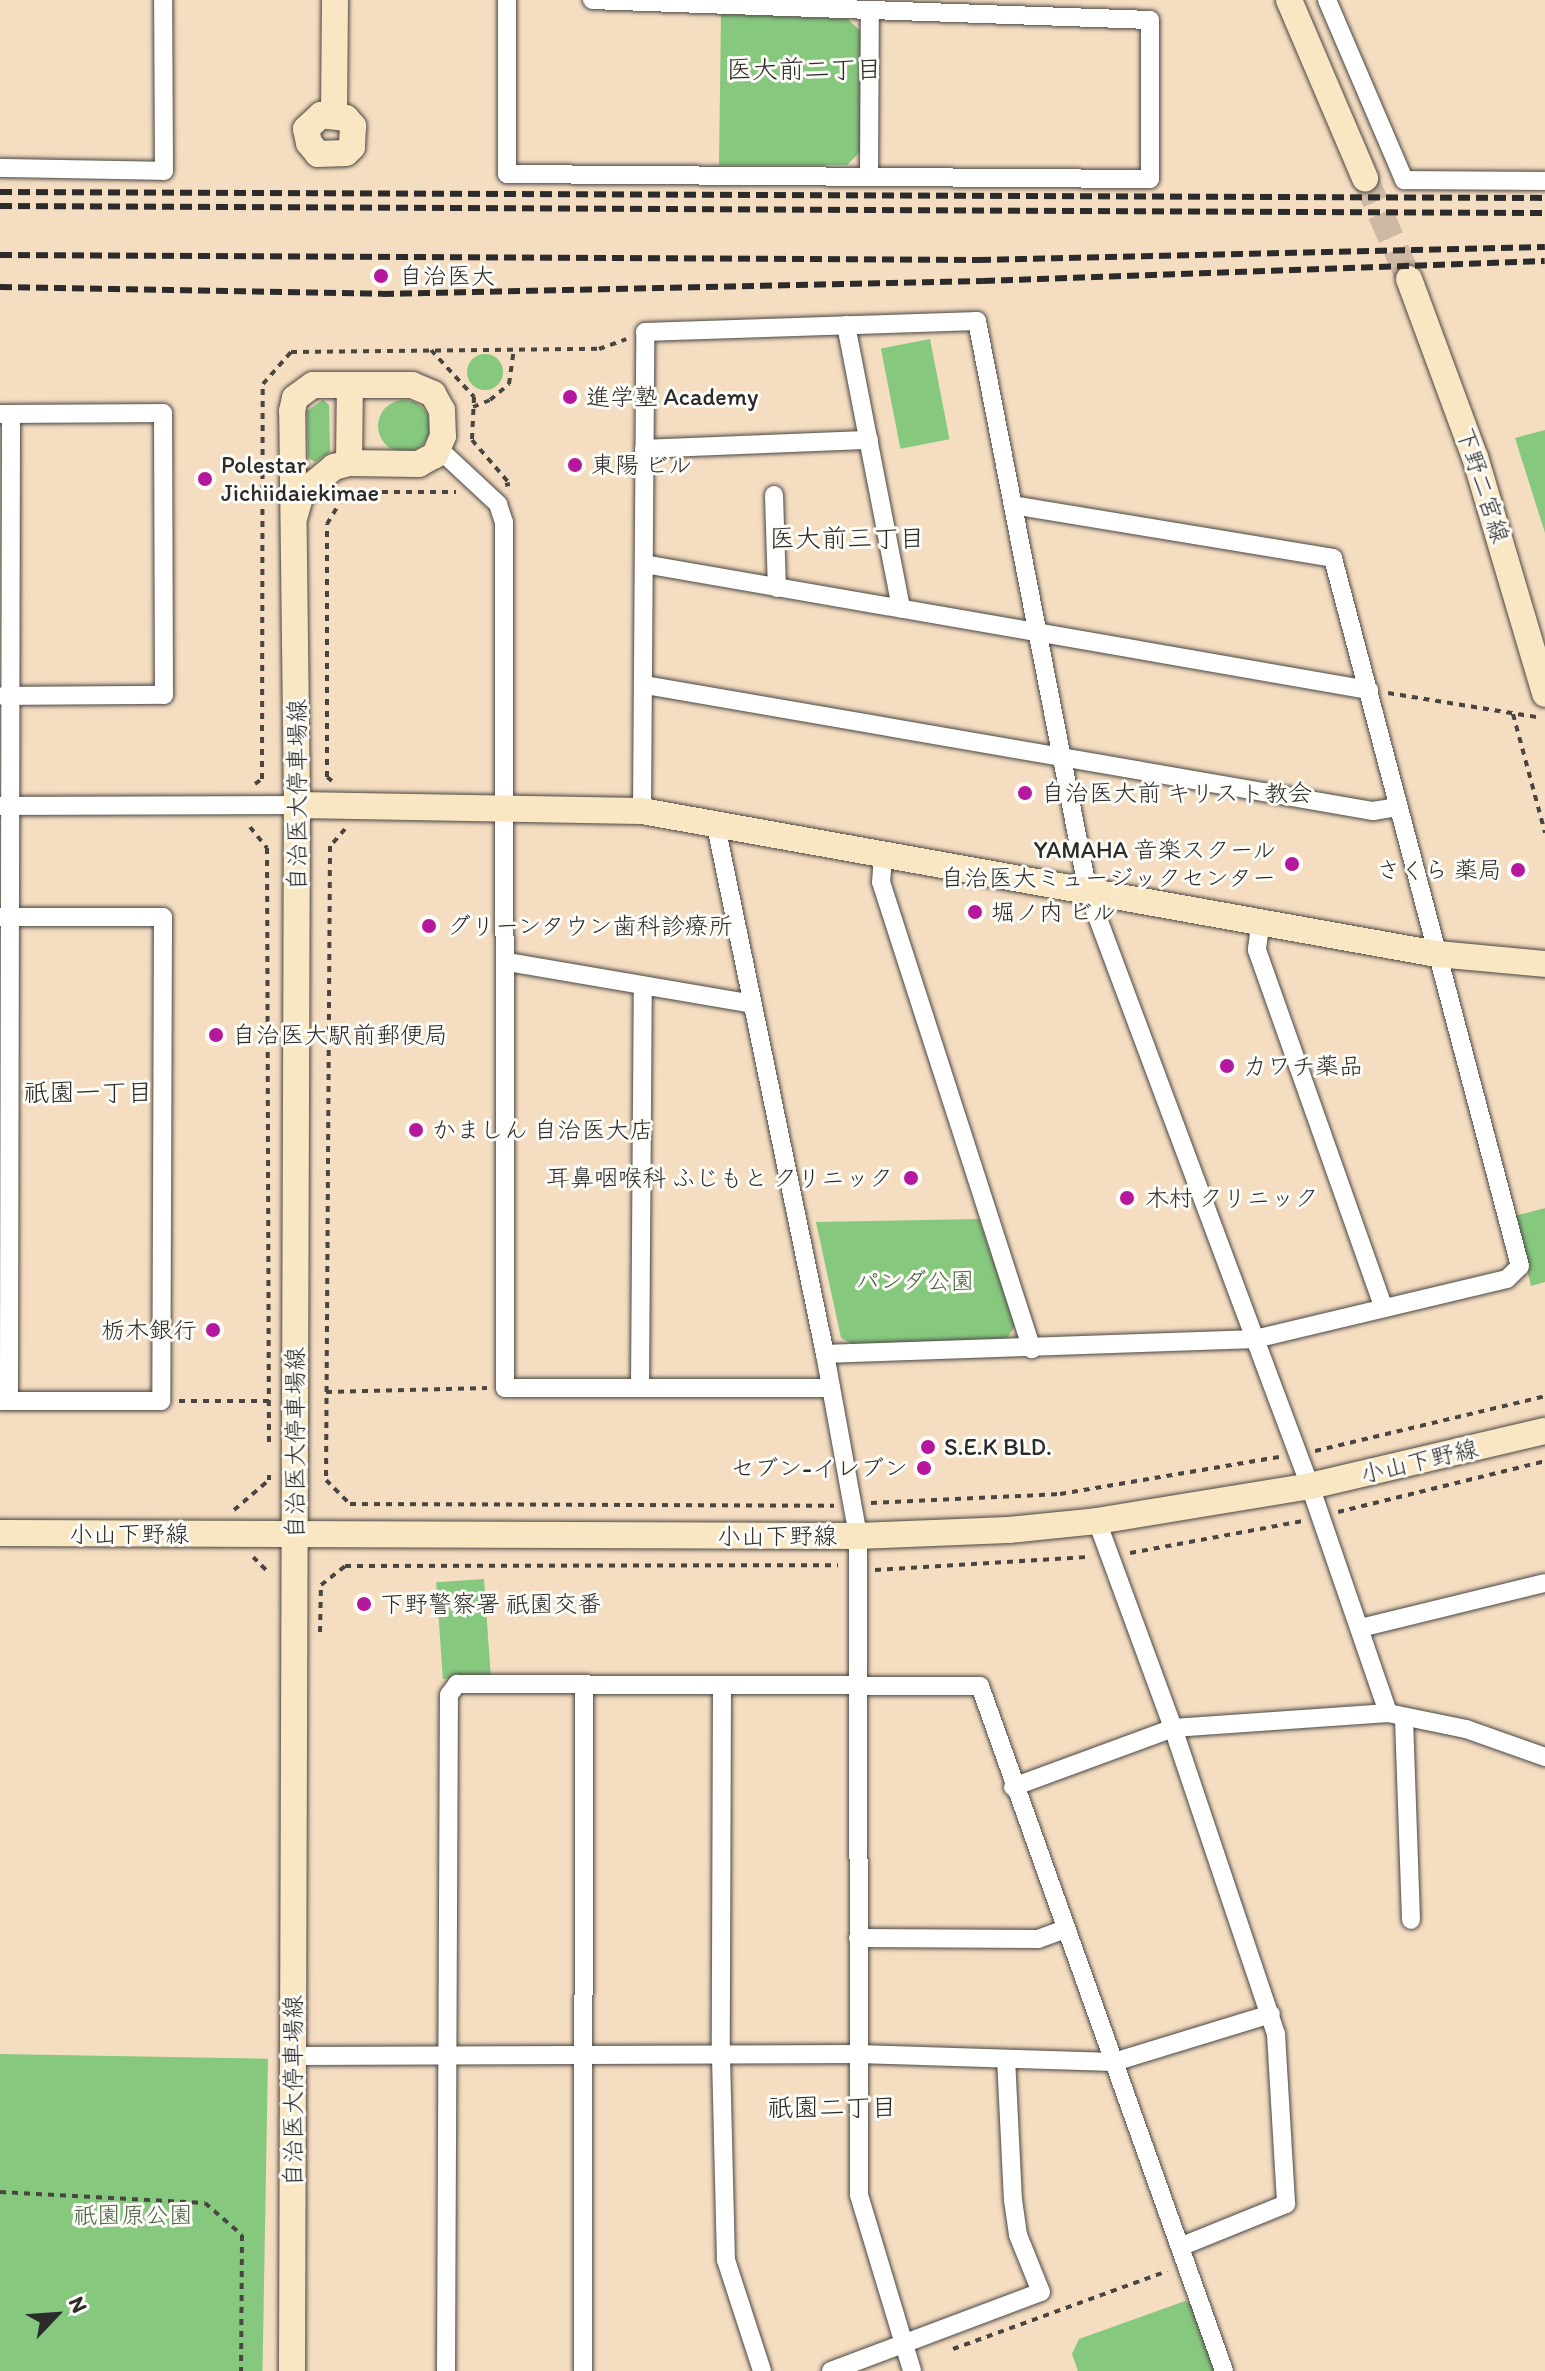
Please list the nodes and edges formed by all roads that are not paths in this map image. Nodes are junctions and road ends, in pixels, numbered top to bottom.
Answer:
1 (163, 0) edge
2 (335, 0) edge
3 (507, 0) edge
4 (592, 0) edge
5 (1289, 0) edge
6 (1327, 0) edge
7 (870, 10) junction
8 (334, 115) dead end
9 (0, 168) edge
10 (869, 176) junction
11 (1365, 178) tunnel mouth
12 (1545, 181) edge
13 (1409, 279) tunnel mouth
14 (846, 325) junction
15 (350, 385) junction
16 (5, 414) edge
17 (869, 440) junction
18 (439, 449) junction
19 (644, 449) junction
20 (349, 463) junction
21 (774, 495) dead end
22 (1014, 505) junction
23 (295, 515) junction
24 (644, 564) junction
25 (777, 588) junction
26 (901, 609) junction
27 (1040, 633) junction
28 (645, 685) junction
29 (1369, 690) junction
30 (1545, 694) edge
31 (6, 696) edge
32 (1063, 758) junction
33 (297, 805) junction
34 (6, 806) edge
35 (505, 807) junction
36 (1399, 807) junction
37 (642, 811) junction
38 (716, 826) junction
39 (883, 855) junction
40 (1088, 892) junction
41 (5, 918) edge
42 (1261, 920) junction
43 (1437, 954) junction
44 (507, 962) junction
45 (1545, 964) edge
46 (643, 987) junction
47 (752, 1004) junction
48 (1384, 1308) junction
49 (1255, 1339) junction
50 (1032, 1349) junction
51 (825, 1354) junction
52 (640, 1387) junction
53 (831, 1388) junction
54 (4, 1401) edge
55 (1545, 1431) edge
56 (1310, 1486) junction
57 (1097, 1521) junction
58 (0, 1533) edge
59 (295, 1534) junction
60 (858, 1536) junction
61 (1545, 1583) edge
62 (1360, 1628) junction
63 (584, 1684) junction
64 (722, 1685) junction
65 (859, 1686) junction
66 (1396, 1716) junction
67 (1173, 1728) junction
68 (1545, 1757) edge
69 (1013, 1787) junction
70 (1411, 1920) dead end
71 (1066, 1929) junction
72 (858, 1938) junction
73 (1271, 2014) junction
74 (858, 2054) junction
75 (294, 2056) junction
76 (446, 2056) junction
77 (585, 2056) junction
78 (721, 2057) junction
79 (1006, 2059) junction
80 (1114, 2062) junction
81 (1185, 2255) junction
82 (901, 2344) junction
83 (911, 2368) edge
84 (292, 2371) edge
85 (446, 2371) edge
86 (583, 2371) edge
87 (762, 2371) edge
88 (831, 2371) edge
89 (1224, 2371) edge

1 - 9 street
2 - 8 main road
3 - 10 street
4 - 7 street
5 - 11 main road
6 - 12 street
7 - 10 street
7 - 10 street
13 - 30 main road, 下野二宮線
14 - 17 street
14 - 19 street
14 - 22 street
15 - 18 main road
15 - 20 main road
15 - 23 main road, 自治医大停車場線
16 - 31 street
16 - 31 street
17 - 19 street
17 - 26 street
18 - 20 main road
18 - 35 street
19 - 24 street
20 - 23 main road
21 - 25 street
22 - 27 street
22 - 29 street
23 - 33 main road, 自治医大停車場線
24 - 25 street
24 - 28 street
25 - 26 street
26 - 27 street
27 - 29 street
27 - 32 street
28 - 32 street
28 - 37 street
29 - 36 street
31 - 34 street
32 - 36 street
32 - 40 street
33 - 34 street
33 - 35 main road
33 - 59 main road, 自治医大停車場線
34 - 41 street
35 - 37 main road
35 - 44 street
36 - 43 street
37 - 38 main road
38 - 39 main road
38 - 47 street
39 - 40 main road
39 - 50 street
40 - 42 main road
40 - 49 street
41 - 54 street
41 - 54 street
42 - 43 main road
42 - 48 street
43 - 45 main road
43 - 48 street
44 - 46 street
44 - 52 street
46 - 47 street
46 - 52 street
47 - 51 street
48 - 49 street
49 - 50 street
49 - 56 street
50 - 51 street
51 - 53 street
52 - 53 street
53 - 60 street
55 - 56 main road, 小山下野線
56 - 57 main road, 小山下野線
56 - 62 street
57 - 60 main road, 小山下野線
57 - 67 street
58 - 59 main road, 小山下野線
59 - 60 main road, 小山下野線
59 - 75 main road, 自治医大停車場線
60 - 65 street
61 - 62 street
62 - 66 street
63 - 64 street
63 - 76 street
63 - 77 street
64 - 65 street
64 - 78 street
65 - 69 street
65 - 72 street
66 - 67 street
66 - 68 street
66 - 70 street
67 - 69 street
67 - 73 street
69 - 71 street
71 - 72 street
71 - 80 street
72 - 74 street
73 - 80 street
73 - 81 street
74 - 78 street
74 - 79 street
74 - 82 street
75 - 76 street
75 - 84 main road, 自治医大停車場線
76 - 77 street
76 - 85 street
77 - 78 street
77 - 86 street
78 - 87 street
79 - 80 street
79 - 82 street
80 - 81 street
81 - 89 street
82 - 83 street
82 - 88 street

